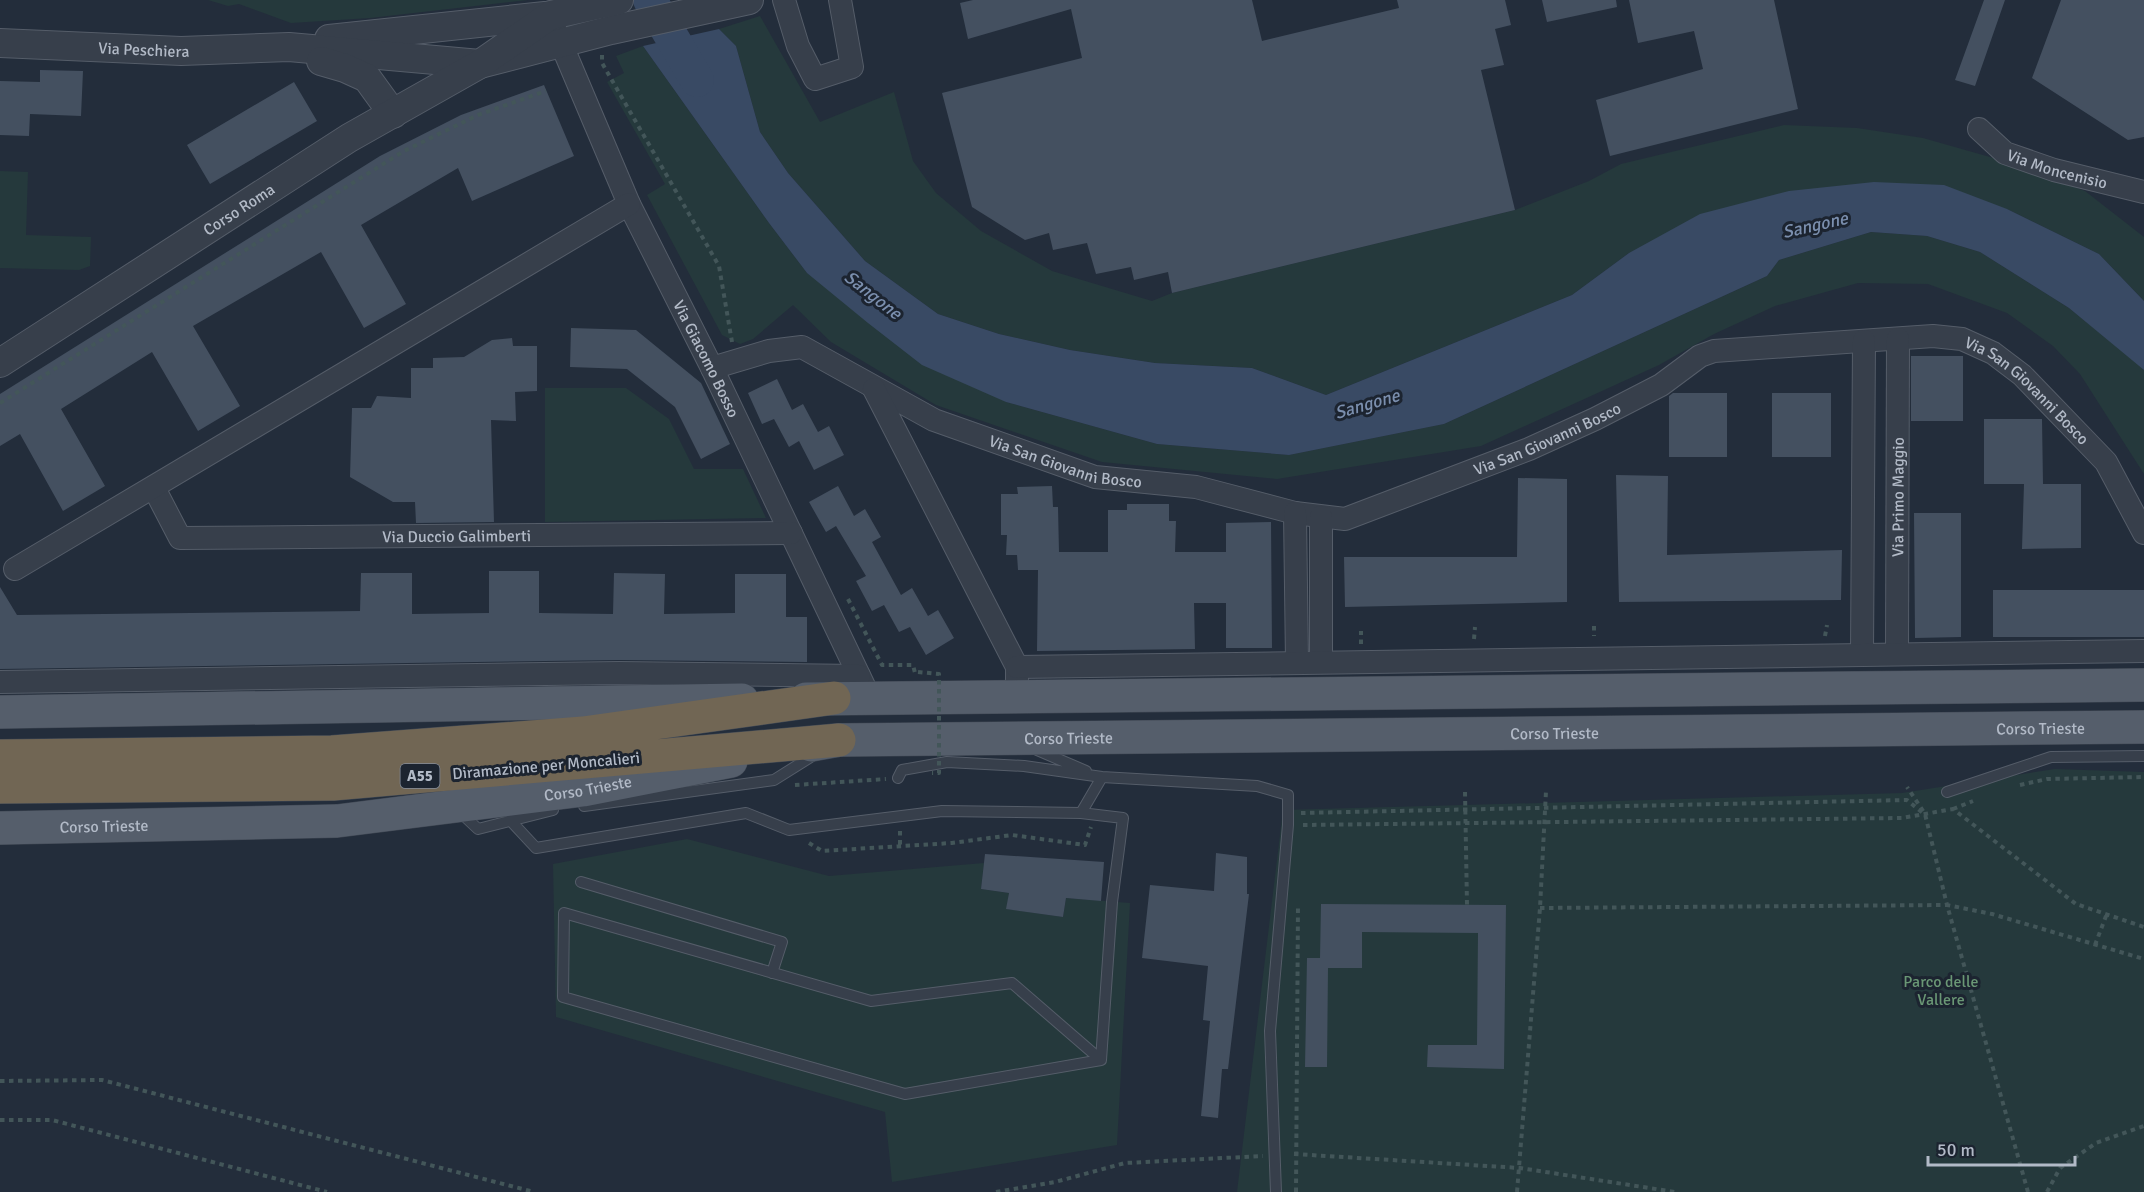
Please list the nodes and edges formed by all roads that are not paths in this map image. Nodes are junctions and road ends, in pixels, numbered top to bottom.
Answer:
1 (750, 0) edge
2 (784, 0) edge
3 (840, 0) edge
4 (617, 1) edge
5 (551, 15) junction
6 (0, 43) edge
7 (560, 46) junction
8 (289, 47) junction
9 (480, 64) junction
10 (393, 114) junction
11 (1979, 129) dead end
12 (2144, 192) edge
13 (629, 204) junction
14 (1898, 339) junction
15 (1864, 341) junction
16 (0, 363) edge
17 (712, 368) junction
18 (874, 389) junction
19 (154, 488) junction
20 (1295, 513) junction
21 (1321, 517) junction
22 (791, 533) junction
23 (2144, 533) edge
24 (15, 570) dead end
25 (2144, 651) edge
26 (1862, 654) junction
27 (1897, 654) junction
28 (1321, 661) junction
29 (1297, 662) junction
30 (0, 682) edge
31 (1017, 682) junction
32 (2144, 685) edge
33 (865, 687) junction
34 (834, 698) junction
35 (0, 712) edge
36 (2144, 726) edge
37 (1009, 738) junction
38 (839, 740) junction
39 (0, 756) edge
40 (2144, 756) edge
41 (1102, 777) junction
42 (898, 778) dead end
43 (0, 787) edge
44 (1947, 792) dead end
45 (454, 807) junction
46 (1081, 813) junction
47 (510, 820) junction
48 (0, 828) edge
49 (581, 882) dead end
50 (772, 973) junction
51 (1101, 1059) junction
52 (1276, 1192) edge

1 - 7 street, Corso Roma
2 - 3 street
4 - 5 street, Corso Roma
4 - 7 street
5 - 7 street, Via Giacomo Bosso
5 - 8 street, Via Peschiera
5 - 9 street, Corso Roma
6 - 8 street, Via Peschiera
7 - 9 street, Corso Roma
7 - 13 street, Via Giacomo Bosso
8 - 9 street, Via Peschiera
8 - 10 street, Via Peschiera
9 - 10 street, Corso Roma
10 - 16 street, Corso Roma
11 - 12 street, Via Moncenisio
13 - 17 street, Via Giacomo Bosso
13 - 19 street
14 - 15 street, Via San Giovanni Bosco
14 - 23 street, Via San Giovanni Bosco
14 - 27 street, Via Primo Maggio
15 - 21 street, Via San Giovanni Bosco
15 - 26 street, Via Primo Maggio
17 - 18 street, Via San Giovanni Bosco
17 - 22 street, Via Giacomo Bosso
18 - 20 street, Via San Giovanni Bosco
18 - 31 street
19 - 22 street, Via Duccio Galimberti
19 - 24 street
20 - 21 street, Via San Giovanni Bosco
20 - 29 street
21 - 28 street
22 - 33 street, Via Giacomo Bosso
25 - 27 street
26 - 27 street
26 - 28 street
28 - 29 street
29 - 31 street
30 - 33 street
31 - 32 main road
31 - 33 main road
33 - 34 main road
34 - 35 main road
34 - 39 highway, Diramazione per Moncalieri / A55
36 - 37 main road, Corso Trieste
37 - 38 main road, Corso Trieste
37 - 41 lane
38 - 43 highway, Diramazione per Moncalieri / A55
38 - 45 main road, Corso Trieste
38 - 47 lane
40 - 44 lane
41 - 42 lane
41 - 46 lane
41 - 52 lane
45 - 47 lane
45 - 48 main road, Corso Trieste
46 - 47 lane
46 - 51 lane
49 - 50 lane
50 - 51 lane
50 - 51 lane

